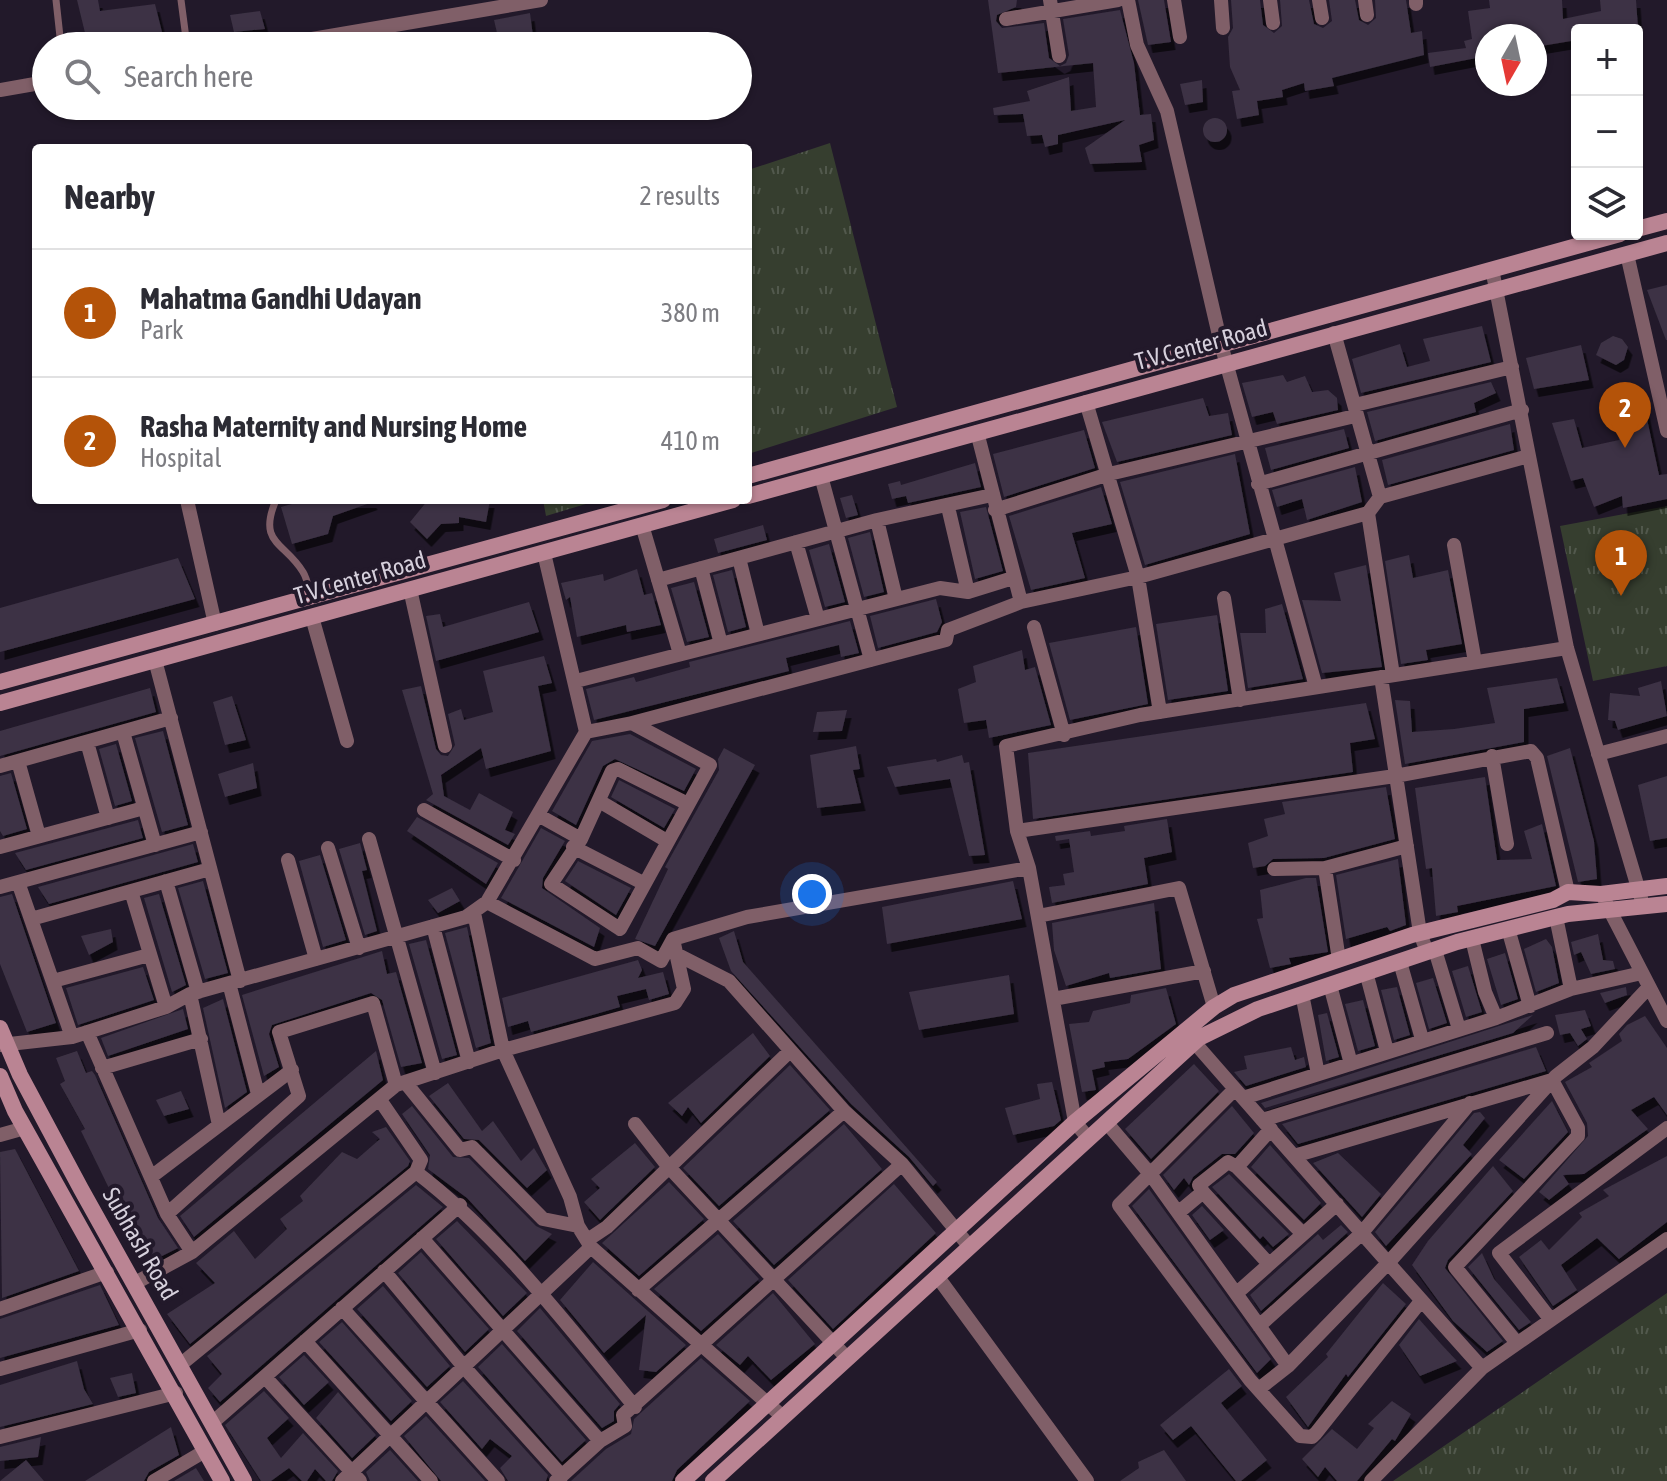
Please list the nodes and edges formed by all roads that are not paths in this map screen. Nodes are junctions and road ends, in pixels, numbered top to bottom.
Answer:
1 (56, 0) edge
2 (181, 0) edge
3 (541, 0) edge
4 (1118, 0) edge
5 (1128, 0) edge
6 (1174, 0) edge
7 (1221, 0) edge
8 (1270, 0) edge
9 (1319, 0) edge
10 (477, 5) edge
11 (1051, 6) edge
12 (1322, 18) dead end
13 (1006, 19) dead end
14 (1273, 23) dead end
15 (1223, 28) dead end
16 (59, 32) edge
17 (185, 32) edge
18 (341, 32) edge
19 (1180, 37) dead end
20 (1059, 56) dead end
21 (32, 84) edge
22 (0, 90) edge
23 (1667, 221) edge
24 (1643, 227) edge
25 (1598, 240) edge
26 (1667, 243) edge
27 (1627, 254) junction
28 (1492, 269) junction
29 (1496, 289) junction
30 (1334, 333) junction
31 (1221, 344) junction
32 (1227, 363) junction
33 (1512, 367) junction
34 (1660, 373) edge
35 (1086, 402) junction
36 (1355, 410) junction
37 (1522, 410) junction
38 (1667, 431) edge
39 (977, 432) junction
40 (1248, 438) junction
41 (1369, 455) junction
42 (1529, 456) junction
43 (1109, 474) junction
44 (752, 475) edge
45 (821, 476) junction
46 (1258, 484) junction
47 (752, 495) edge
48 (1380, 497) junction
49 (994, 503) junction
50 (188, 504) edge
51 (274, 504) edge
52 (649, 504) edge
53 (718, 504) edge
54 (948, 507) junction
55 (1368, 513) junction
56 (877, 520) junction
57 (642, 525) junction
58 (836, 532) junction
59 (1275, 539) junction
60 (796, 542) junction
61 (1454, 545) dead end
62 (544, 553) junction
63 (739, 558) junction
64 (701, 568) junction
65 (1138, 577) junction
66 (1013, 578) junction
67 (658, 580) junction
68 (410, 589) junction
69 (968, 592) junction
70 (1224, 598) dead end
71 (312, 599) junction
72 (896, 599) junction
73 (1021, 602) junction
74 (858, 609) junction
75 (312, 617) junction
76 (818, 619) junction
77 (215, 624) junction
78 (1034, 627) dead end
79 (758, 634) junction
80 (721, 644) junction
81 (1567, 648) junction
82 (680, 654) junction
83 (155, 660) junction
84 (871, 660) junction
85 (1475, 662) junction
86 (1387, 676) junction
87 (576, 681) junction
88 (0, 682) edge
89 (1316, 687) junction
90 (1240, 700) junction
91 (0, 703) edge
92 (1160, 712) junction
93 (171, 718) junction
94 (632, 723) junction
95 (123, 732) junction
96 (586, 732) junction
97 (1064, 735) junction
98 (1667, 736) edge
99 (347, 741) dead end
100 (87, 742) junction
101 (445, 746) dead end
102 (1598, 754) junction
103 (1492, 756) junction
104 (18, 761) junction
105 (0, 766) edge
106 (1395, 776) junction
107 (599, 801) junction
108 (688, 804) junction
109 (144, 808) junction
110 (424, 810) dead end
111 (538, 815) junction
112 (108, 818) junction
113 (1017, 831) junction
114 (201, 832) junction
115 (39, 836) junction
116 (369, 839) dead end
117 (667, 841) junction
118 (577, 843) junction
119 (1507, 844) dead end
120 (155, 845) junction
121 (1407, 846) junction
122 (0, 847) edge
123 (328, 848) dead end
124 (288, 860) dead end
125 (514, 860) junction
126 (1029, 868) junction
127 (1325, 868) junction
128 (210, 869) junction
129 (1274, 869) dead end
130 (166, 881) junction
131 (18, 882) junction
132 (643, 883) junction
133 (1667, 886) edge
134 (0, 887) edge
135 (1638, 889) junction
136 (131, 891) junction
137 (1568, 892) junction
138 (1601, 894) junction
139 (487, 902) junction
140 (1667, 904) edge
141 (1644, 907) junction
142 (1609, 910) junction
143 (474, 913) junction
144 (1038, 916) junction
145 (1556, 917) junction
146 (31, 919) junction
147 (433, 926) junction
148 (1509, 932) junction
149 (1420, 933) junction
150 (396, 936) junction
151 (1472, 939) junction
152 (674, 947) junction
153 (359, 948) junction
154 (1431, 951) junction
155 (149, 955) junction
156 (316, 959) junction
157 (1339, 960) junction
158 (1400, 962) junction
159 (1204, 971) junction
160 (1366, 972) junction
161 (1642, 973) junction
162 (53, 981) junction
163 (235, 982) junction
164 (1330, 985) junction
165 (1649, 987) junction
166 (1571, 989) junction
167 (194, 993) junction
168 (1302, 994) junction
169 (1053, 999) junction
170 (1530, 1006) junction
171 (166, 1007) junction
172 (1214, 1007) junction
173 (1496, 1018) junction
174 (1667, 1021) edge
175 (1459, 1029) junction
176 (1547, 1033) dead end
177 (80, 1034) junction
178 (2, 1039) edge
179 (201, 1039) junction
180 (1422, 1039) junction
181 (1194, 1042) junction
182 (503, 1050) junction
183 (1387, 1051) junction
184 (789, 1052) junction
185 (469, 1062) junction
186 (1351, 1064) junction
187 (102, 1068) junction
188 (292, 1070) junction
189 (435, 1073) junction
190 (1318, 1074) junction
191 (0, 1076) edge
192 (1552, 1080) junction
193 (400, 1084) junction
194 (1239, 1093) junction
195 (258, 1094) junction
196 (380, 1100) junction
197 (1470, 1103) junction
198 (844, 1111) junction
199 (1075, 1122) junction
200 (1106, 1122) junction
201 (635, 1124) dead end
202 (1267, 1124) junction
203 (219, 1125) junction
204 (25, 1128) junction
205 (1667, 1128) edge
206 (0, 1135) edge
207 (1088, 1138) junction
208 (1294, 1156) junction
209 (902, 1164) junction
210 (667, 1165) junction
211 (1237, 1167) junction
212 (416, 1172) junction
213 (1151, 1175) junction
214 (151, 1177) junction
215 (1203, 1192) junction
216 (1337, 1204) junction
217 (460, 1205) junction
218 (1179, 1212) junction
219 (167, 1214) junction
220 (718, 1221) junction
221 (578, 1226) junction
222 (954, 1231) junction
223 (1303, 1234) junction
224 (1360, 1235) junction
225 (422, 1238) junction
226 (1667, 1239) edge
227 (590, 1243) junction
228 (969, 1246) junction
229 (192, 1252) junction
230 (1389, 1262) junction
231 (1269, 1264) junction
232 (384, 1271) junction
233 (107, 1272) junction
234 (937, 1276) junction
235 (773, 1281) junction
236 (135, 1283) junction
237 (638, 1290) junction
238 (1238, 1292) junction
239 (541, 1294) junction
240 (1421, 1301) junction
241 (342, 1308) junction
242 (0, 1309) edge
243 (1551, 1320) junction
244 (1259, 1326) junction
245 (140, 1330) junction
246 (504, 1333) junction
247 (305, 1341) junction
248 (832, 1343) junction
249 (1517, 1343) junction
250 (700, 1345) junction
251 (847, 1358) junction
252 (180, 1365) junction
253 (1288, 1366) junction
254 (464, 1367) junction
255 (1482, 1368) junction
256 (0, 1369) edge
257 (265, 1377) junction
258 (1260, 1388) junction
259 (176, 1393) junction
260 (427, 1400) junction
261 (769, 1402) junction
262 (635, 1407) junction
263 (783, 1417) junction
264 (212, 1423) junction
265 (390, 1436) junction
266 (0, 1437) edge
267 (600, 1441) junction
268 (205, 1451) junction
269 (351, 1478) edge
270 (559, 1478) edge
271 (154, 1481) edge
272 (222, 1481) edge
273 (244, 1481) edge
274 (431, 1481) edge
275 (498, 1481) edge
276 (683, 1481) edge
277 (713, 1481) edge
278 (1087, 1481) edge
279 (1371, 1481) edge

1 - 16 lane
2 - 17 lane
3 - 10 street
4 - 11 street
5 - 31 street
6 - 19 street
7 - 15 street
8 - 14 street
9 - 12 street
10 - 18 street
11 - 13 street
11 - 20 street
21 - 22 street
23 - 24 street
25 - 28 street, T.V.Center Road
26 - 27 street, T.V.Center Road
27 - 29 street, T.V.Center Road
27 - 34 street
28 - 29 street
28 - 31 street, T.V.Center Road
29 - 30 street, T.V.Center Road
29 - 33 street
30 - 32 street, T.V.Center Road
30 - 36 street
31 - 32 street
31 - 44 street, T.V.Center Road
32 - 35 street, T.V.Center Road
32 - 40 street
33 - 36 street
33 - 37 street
34 - 38 street
35 - 39 street, T.V.Center Road
35 - 43 street
36 - 40 street
36 - 41 street
37 - 41 street
37 - 42 street
39 - 45 street, T.V.Center Road
39 - 49 street
40 - 43 street
40 - 46 street
41 - 46 street
41 - 48 street
42 - 48 street
42 - 81 street
43 - 49 street
43 - 65 street
45 - 47 street, T.V.Center Road
45 - 58 street
46 - 59 street
48 - 55 street
49 - 54 street
49 - 66 street
50 - 77 street
51 - 71 lane
52 - 71 street, T.V.Center Road
53 - 57 street, T.V.Center Road
54 - 56 street
54 - 69 street
55 - 59 street
55 - 86 street
56 - 58 street
56 - 72 street
57 - 62 street, T.V.Center Road
57 - 67 street
58 - 60 street
58 - 74 street
59 - 65 street
59 - 89 street
60 - 63 street
60 - 76 street
61 - 85 street
62 - 68 street, T.V.Center Road
62 - 87 street
63 - 64 street
63 - 79 street
64 - 67 street
64 - 80 street
65 - 73 street
65 - 92 street
66 - 69 street
66 - 73 street
67 - 82 street
68 - 75 street, T.V.Center Road
68 - 101 street
69 - 72 street
70 - 90 street
71 - 77 street, T.V.Center Road
72 - 74 street
73 - 84 street
74 - 76 street
74 - 84 street
75 - 83 street, T.V.Center Road
75 - 99 street
76 - 79 street
77 - 88 street, T.V.Center Road
78 - 97 street
79 - 80 street
80 - 82 street
81 - 85 street
81 - 102 street
82 - 87 street
83 - 91 street, T.V.Center Road
83 - 93 street
84 - 94 street
85 - 86 street
86 - 89 street
86 - 106 street
87 - 96 street
89 - 90 street
90 - 92 street
92 - 97 street
93 - 95 street
93 - 114 street
94 - 96 street
94 - 108 street
95 - 100 street
95 - 109 street
96 - 111 street
97 - 113 street
98 - 102 street
100 - 104 street
100 - 112 street
102 - 135 street
103 - 106 street
103 - 119 street
103 - 137 street
104 - 105 street
104 - 115 street
106 - 113 street
106 - 121 street
107 - 108 street
107 - 117 street
107 - 118 street
108 - 117 street
109 - 112 street
109 - 120 street
110 - 125 street
111 - 118 street
111 - 125 street
112 - 115 street
113 - 126 street
114 - 120 street
114 - 128 street
115 - 122 street
116 - 150 street
117 - 132 street
118 - 132 street
118 - 132 street
120 - 131 street
121 - 127 street
121 - 149 street
123 - 153 street
124 - 156 street
125 - 139 street
126 - 144 street
126 - 152 street
127 - 129 street
127 - 157 street
128 - 130 street
128 - 163 street
130 - 136 street
130 - 167 street
131 - 134 street
131 - 146 street
133 - 135 street
135 - 138 street
135 - 141 street
136 - 146 street
136 - 155 street
137 - 138 street
137 - 149 street
138 - 142 street
139 - 143 street
139 - 152 street
140 - 141 street
141 - 142 street
142 - 145 street
142 - 161 street
143 - 147 street
143 - 182 street
144 - 159 street
144 - 169 street
145 - 148 street
145 - 166 street
146 - 162 street
147 - 150 street
147 - 185 street
148 - 151 street
148 - 170 street
149 - 154 street
149 - 157 street
150 - 153 street
150 - 189 street
151 - 154 street
151 - 173 street
152 - 182 street
152 - 184 street
153 - 156 street
154 - 158 street
154 - 175 street
155 - 162 street
155 - 171 street
156 - 163 street
157 - 172 street
158 - 160 street
158 - 180 street
159 - 169 street
159 - 172 street
160 - 164 street
160 - 183 street
161 - 165 street
161 - 166 street
162 - 177 street
163 - 167 street
163 - 195 street
164 - 168 street
164 - 186 street
165 - 174 street
165 - 192 street
166 - 170 street
167 - 171 street
167 - 179 street
168 - 181 street
168 - 190 street
169 - 199 street
170 - 173 street
171 - 177 street
172 - 199 street
173 - 175 street
175 - 180 street
176 - 202 street
177 - 178 street
177 - 187 street
178 - 236 street, Subhash Road
179 - 187 street
179 - 203 street
180 - 183 street
181 - 194 street
181 - 200 street
182 - 185 street
182 - 221 street
183 - 186 street
184 - 198 street
184 - 210 street
185 - 189 street
186 - 190 street
187 - 214 street
188 - 193 street
188 - 195 street
188 - 219 street
189 - 193 street
190 - 194 street
191 - 204 street, Subhash Road
192 - 197 street
192 - 230 street
192 - 249 street
193 - 196 street
193 - 221 street
194 - 202 street
194 - 213 street
195 - 203 street
196 - 212 street
196 - 229 street
197 - 208 street
197 - 224 street
198 - 209 street
198 - 220 street
199 - 207 street
199 - 222 street
200 - 207 street
200 - 213 street
201 - 210 street
202 - 208 street
202 - 211 street
203 - 214 street
204 - 206 street
204 - 233 street, Subhash Road
205 - 243 street
207 - 228 street
208 - 216 street
209 - 222 street
209 - 235 street
210 - 220 street
210 - 227 street
211 - 215 street
211 - 223 street
212 - 217 street
212 - 252 street
213 - 218 street
213 - 258 street
214 - 219 street
215 - 218 street
215 - 231 street
216 - 223 street
216 - 224 street
217 - 225 street
217 - 239 street
218 - 238 street
219 - 229 street
220 - 235 street
220 - 237 street
221 - 227 street
222 - 228 street
222 - 248 street
223 - 231 street
224 - 230 street
224 - 244 street
225 - 232 street
225 - 246 street
226 - 243 street
227 - 237 street
227 - 239 street
228 - 234 street
229 - 236 street
230 - 240 street
230 - 253 street
231 - 238 street
232 - 241 street
232 - 254 street
233 - 242 street
233 - 245 street, Subhash Road
234 - 251 street
234 - 278 street
235 - 248 street
235 - 250 street
236 - 252 street, Subhash Road
237 - 250 street
238 - 244 street
239 - 246 street
239 - 262 street
240 - 255 street
240 - 258 street
241 - 247 street
241 - 260 street
243 - 249 street
244 - 253 street
245 - 256 street
245 - 259 street, Subhash Road
246 - 254 street
246 - 267 street
247 - 257 street
247 - 265 street
248 - 251 street
248 - 261 street
249 - 255 street
250 - 261 street
250 - 262 street
251 - 263 street
252 - 264 street, Subhash Road
253 - 258 street
254 - 260 street
254 - 270 street
255 - 279 street
257 - 264 street
257 - 269 street
259 - 266 street
259 - 268 street, Subhash Road
260 - 265 street
260 - 275 street
261 - 263 street
261 - 276 street
262 - 267 street
263 - 277 street
264 - 273 street, Subhash Road
265 - 269 street
265 - 274 street
267 - 270 street
268 - 271 street
268 - 272 street, Subhash Road

